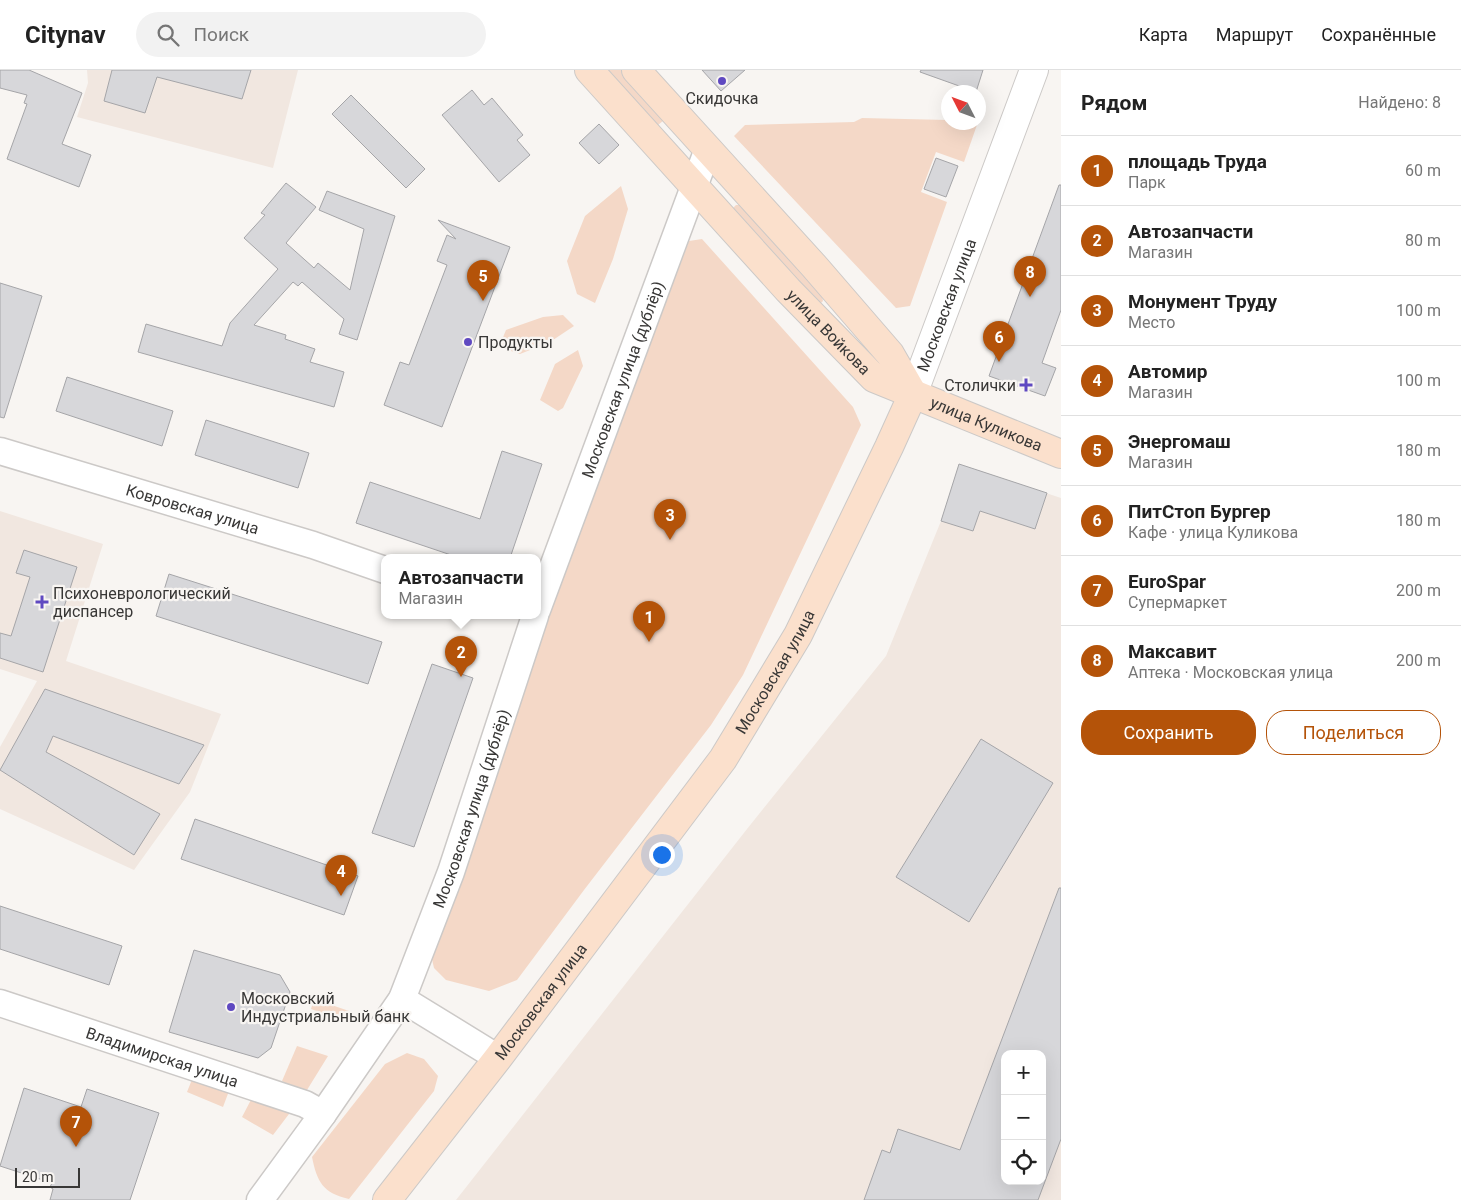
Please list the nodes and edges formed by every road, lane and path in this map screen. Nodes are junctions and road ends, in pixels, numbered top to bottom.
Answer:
1 (589, 70) edge
2 (636, 70) edge
3 (1034, 70) edge
4 (708, 149) junction
5 (695, 186) junction
6 (913, 394) junction
7 (0, 451) edge
8 (1061, 454) edge
9 (381, 569) edge
10 (541, 590) edge
11 (530, 619) edge
12 (402, 999) junction
13 (0, 1003) edge
14 (498, 1058) junction
15 (323, 1114) junction
16 (260, 1200) edge
17 (387, 1200) edge

1 - 5 main road, улица Войкова
2 - 4 main road, улица Войкова
3 - 6 street, Московская улица
4 - 5 street, Московская улица (дублёр)
4 - 6 main road, улица Войкова
5 - 6 main road, улица Войкова
5 - 10 street, Московская улица (дублёр)
6 - 8 main road, улица Куликова
6 - 14 main road, Московская улица
7 - 9 street, Ковровская улица
11 - 12 street, Московская улица (дублёр)
12 - 14 street
12 - 15 street, Московская улица (дублёр)
13 - 15 street, Владимирская улица
14 - 17 main road, Московская улица
15 - 16 street, Московская улица (дублёр)

